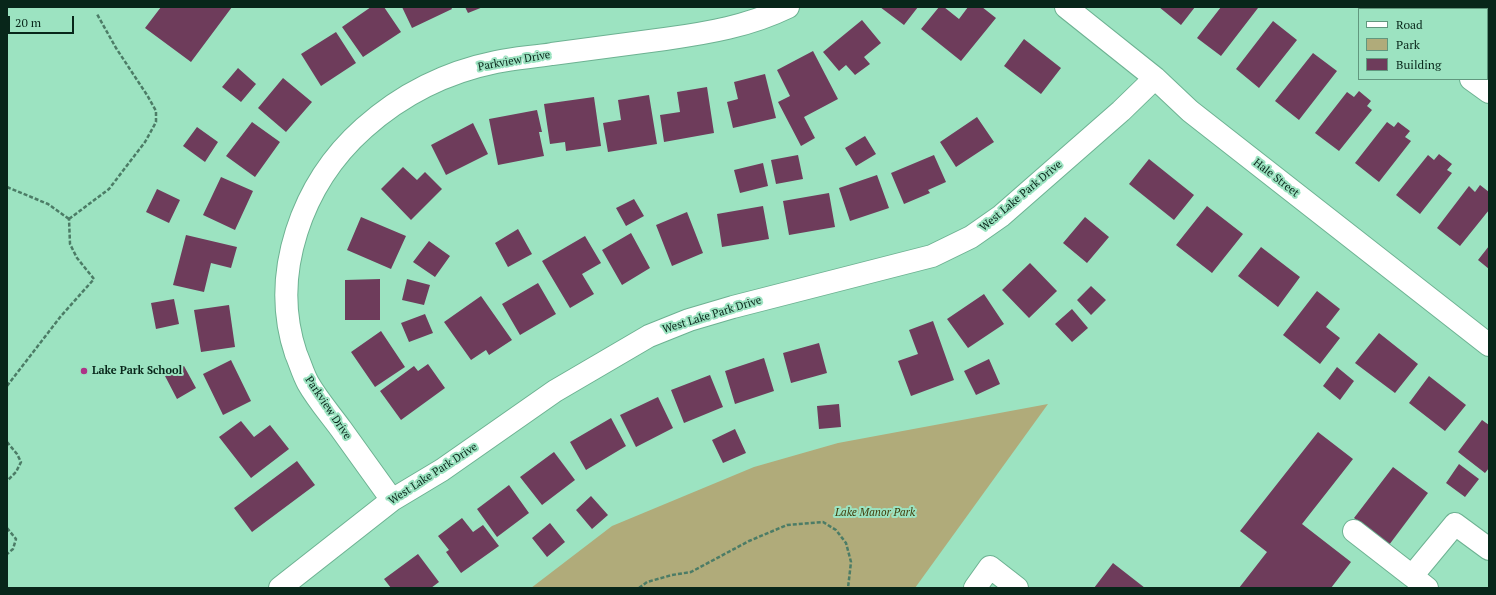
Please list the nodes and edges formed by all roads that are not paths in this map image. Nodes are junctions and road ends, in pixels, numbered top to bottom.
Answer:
1 (788, 7) edge
2 (1066, 7) edge
3 (1155, 78) junction
4 (1472, 80) edge
5 (1489, 92) edge
6 (1489, 345) edge
7 (392, 500) junction
8 (1354, 531) dead end
9 (1489, 549) edge
10 (1419, 582) edge
11 (280, 588) edge
12 (975, 588) edge
13 (1017, 588) edge

1 - 7 street, Parkview Drive
2 - 3 street, Hale Street
3 - 6 street, Hale Street
3 - 7 street, West Lake Park Drive
4 - 5 street
7 - 11 street, West Lake Park Drive
8 - 10 street
9 - 10 street
12 - 13 street

